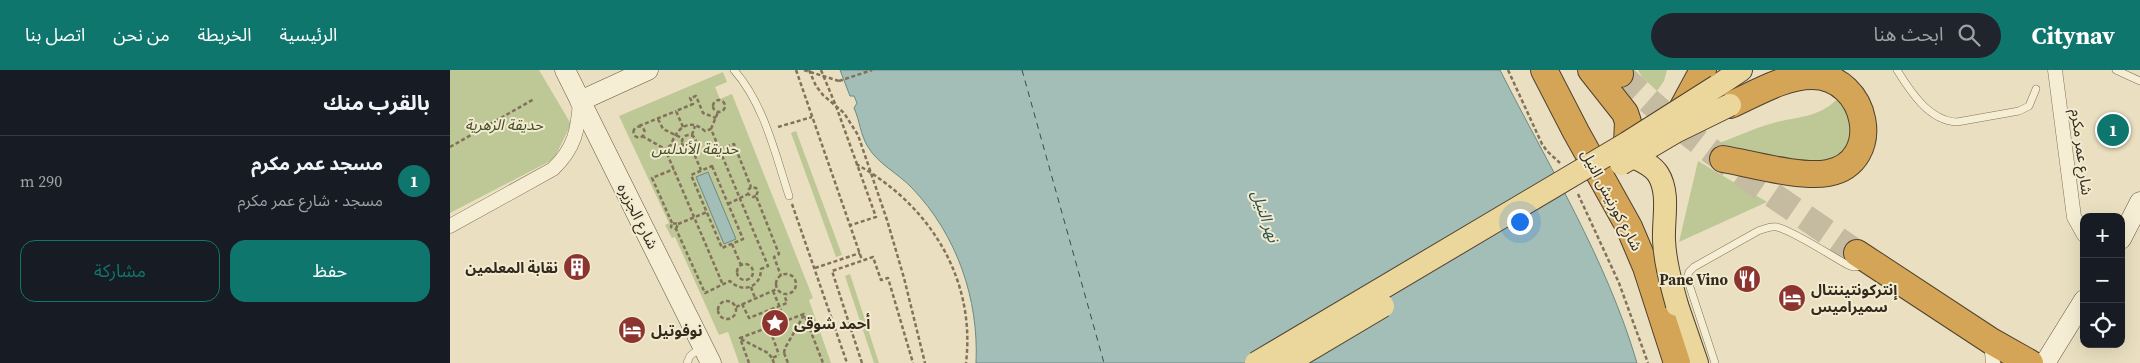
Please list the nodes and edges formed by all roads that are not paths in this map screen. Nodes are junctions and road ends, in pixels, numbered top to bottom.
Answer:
1 (565, 70) edge
2 (648, 70) edge
3 (734, 70) edge
4 (1544, 70) edge
5 (1591, 70) edge
6 (1741, 70) edge
7 (1784, 70) edge
8 (1896, 70) edge
9 (2055, 70) edge
10 (2116, 70) edge
11 (2140, 81) edge
12 (1717, 87) edge
13 (2036, 89) dead end
14 (580, 101) junction
15 (1683, 107) joint
16 (1630, 150) junction
17 (1723, 159) dead end
18 (789, 196) road end
19 (2138, 213) edge
20 (450, 226) edge
21 (2080, 227) edge
22 (2125, 233) edge
23 (1863, 257) joint
24 (2082, 303) edge
25 (1992, 352) edge
26 (707, 354) edge
27 (687, 363) edge
28 (1256, 363) edge
29 (1287, 363) edge
30 (1678, 363) edge
31 (1697, 363) edge
32 (1716, 363) edge
33 (2030, 363) edge
34 (2045, 363) edge

1 - 14 street, شارع الجزيره
2 - 14 street
3 - 18 lane
4 - 30 highway, شارع كورنيش النيل
5 - 16 highway
6 - 12 main road
7 - 12 main road
8 - 13 lane
9 - 21 street, شارع عمر مكرم
10 - 11 lane
12 - 15 highway
12 - 16 main road, bridge
12 - 17 highway
14 - 20 street
14 - 26 street, شارع الجزيره
15 - 16 main road, bridge
16 - 28 main road, bridge
16 - 29 main road, bridge
16 - 31 main road, bridge
19 - 22 street
23 - 25 highway
23 - 32 lane
24 - 34 street
25 - 33 highway
26 - 27 lane

